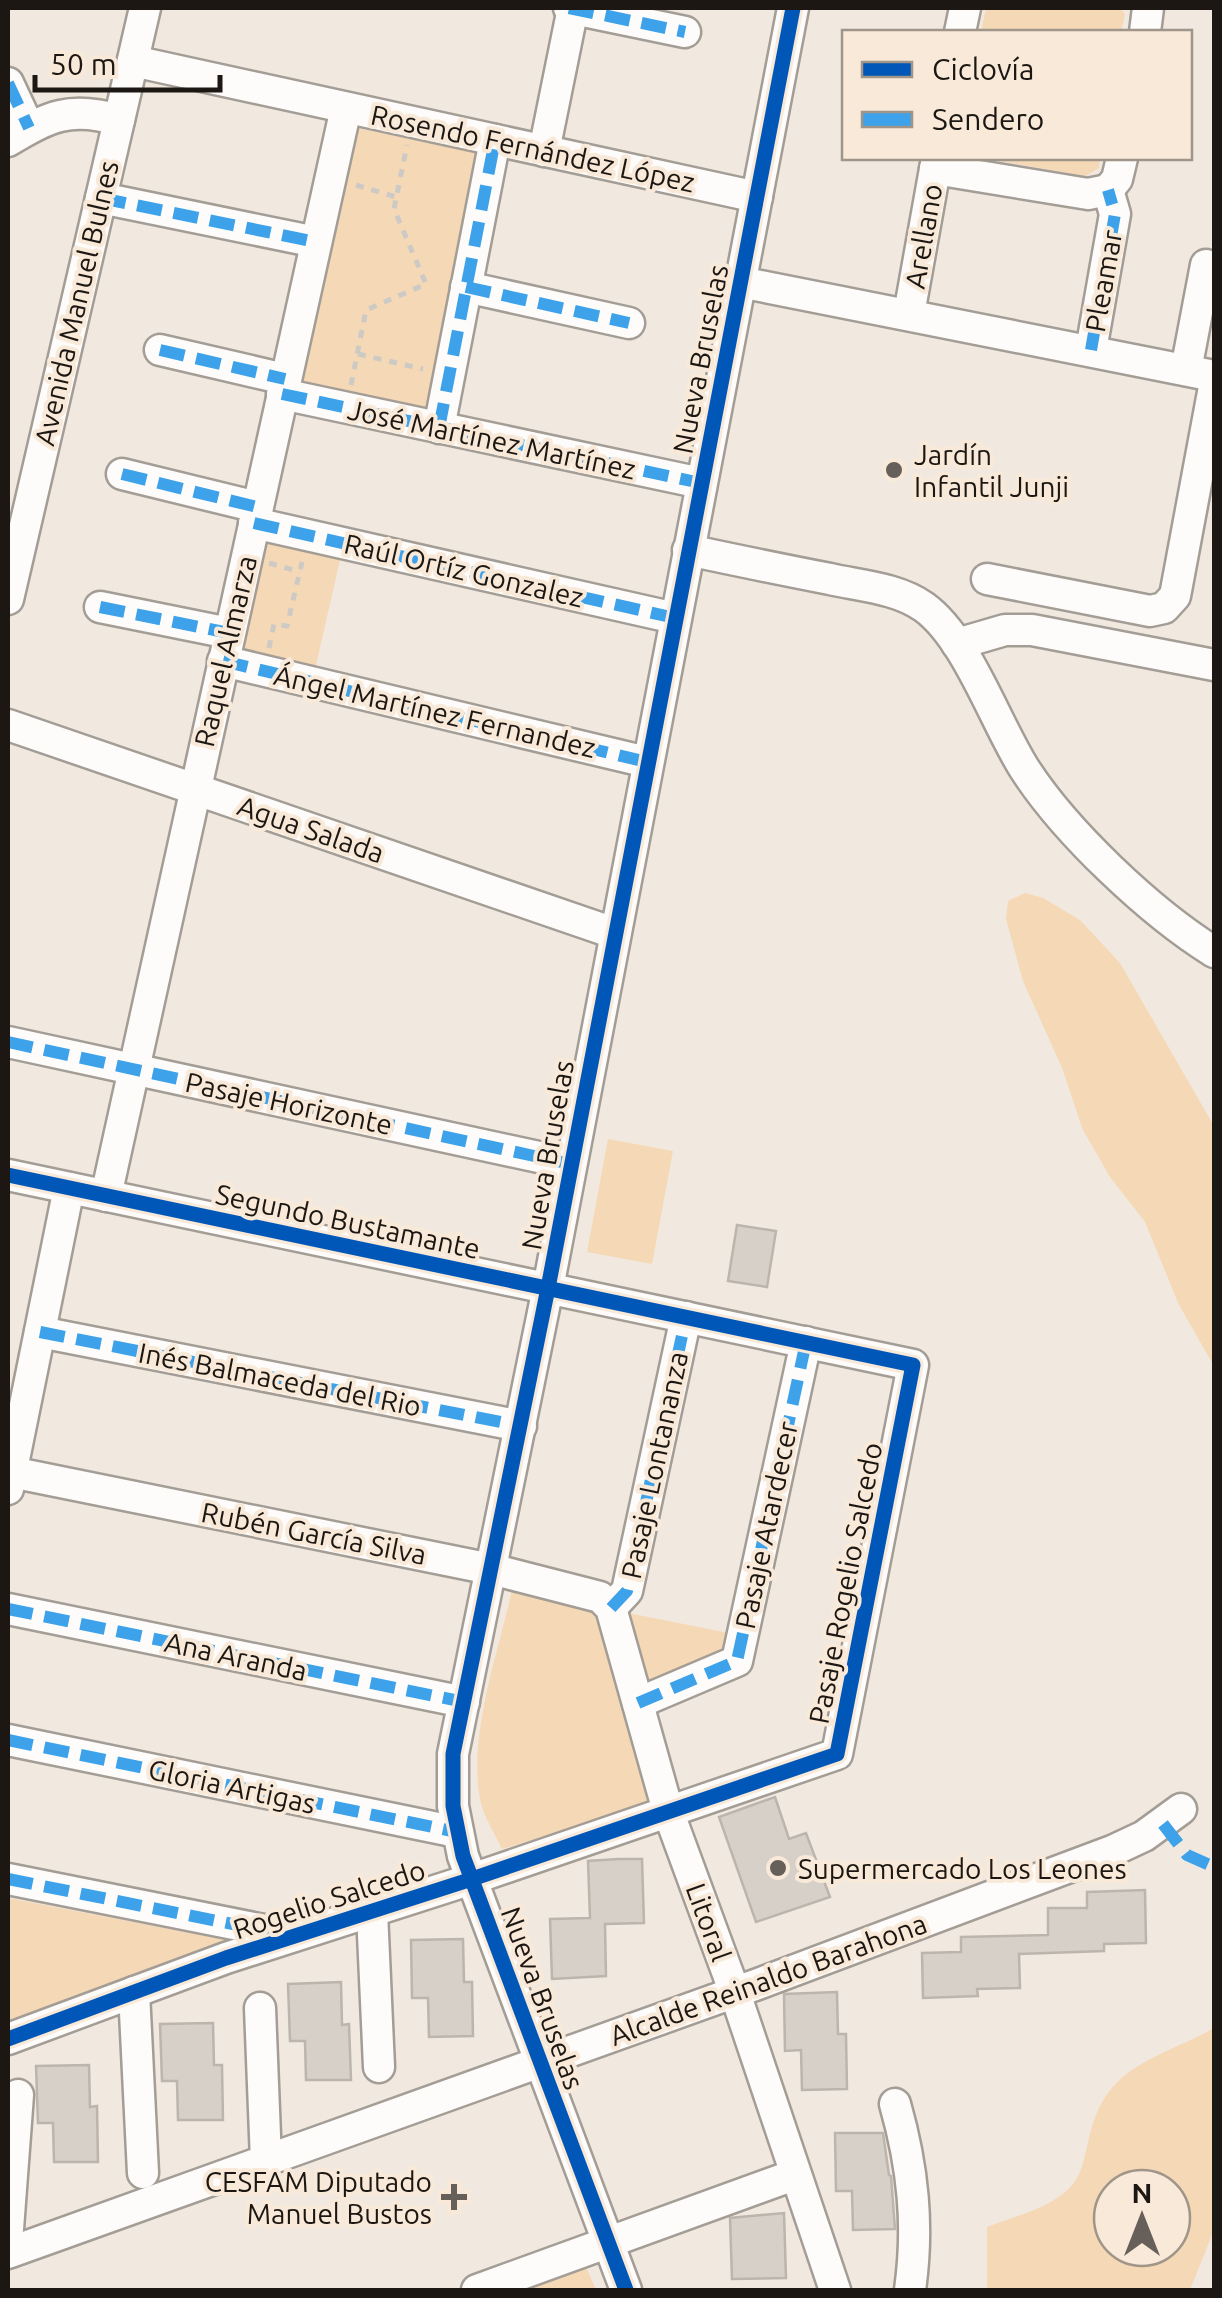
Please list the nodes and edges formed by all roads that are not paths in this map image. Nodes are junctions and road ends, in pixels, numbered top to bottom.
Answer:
1 (145, 8) edge
2 (572, 8) edge
3 (794, 8) edge
4 (684, 32) dead end
5 (132, 62) junction
6 (8, 83) edge
7 (346, 108) junction
8 (119, 120) junction
9 (18, 134) edge
10 (495, 140) junction
11 (544, 151) junction
12 (1122, 160) edge
13 (936, 163) edge
14 (1108, 190) junction
15 (757, 196) junction
16 (101, 198) junction
17 (316, 242) junction
18 (1206, 265) dead end
19 (740, 282) junction
20 (466, 287) junction
21 (908, 314) junction
22 (629, 324) dead end
23 (160, 350) dead end
24 (1091, 350) junction
25 (1200, 373) edge
26 (284, 387) junction
27 (1214, 387) edge
28 (439, 428) junction
29 (122, 474) dead end
30 (701, 483) junction
31 (255, 515) junction
32 (688, 550) junction
33 (987, 580) dead end
34 (8, 598) edge
35 (100, 607) dead end
36 (675, 618) junction
37 (957, 644) junction
38 (226, 647) junction
39 (1214, 665) edge
40 (8, 725) edge
41 (647, 762) junction
42 (194, 789) junction
43 (614, 933) junction
44 (1214, 952) edge
45 (8, 1042) edge
46 (132, 1069) junction
47 (571, 1164) junction
48 (8, 1175) edge
49 (69, 1188) junction
50 (106, 1196) junction
51 (548, 1288) junction
52 (686, 1317) junction
53 (40, 1332) junction
54 (806, 1342) junction
55 (913, 1364) joint
56 (520, 1426) junction
57 (9, 1481) edge
58 (491, 1569) junction
59 (611, 1608) junction
60 (8, 1609) edge
61 (464, 1702) junction
62 (638, 1703) junction
63 (8, 1740) edge
64 (1180, 1809) dead end
65 (668, 1811) junction
66 (457, 1832) junction
67 (8, 1879) edge
68 (472, 1880) junction
69 (372, 1912) junction
70 (296, 1936) junction
71 (134, 1992) junction
72 (735, 1992) junction
73 (260, 2008) dead end
74 (8, 2039) edge
75 (540, 2061) junction
76 (380, 2067) dead end
77 (18, 2096) dead end
78 (895, 2104) dead end
79 (266, 2161) junction
80 (143, 2172) dead end
81 (794, 2175) junction
82 (8, 2229) edge
83 (606, 2243) junction
84 (8, 2253) edge
85 (476, 2290) edge
86 (626, 2290) edge
87 (834, 2290) edge
88 (910, 2290) edge

1 - 5 street, Avenida Manuel Bulnes
2 - 4 street
2 - 11 street
3 - 15 street, Nueva Bruselas
5 - 7 street, Rosendo Fernández López
5 - 8 street, Avenida Manuel Bulnes
6 - 9 street
7 - 10 street, Rosendo Fernández López
7 - 17 street, Raquel Almarza
8 - 9 street
8 - 16 street, Avenida Manuel Bulnes
10 - 11 street, Rosendo Fernández López
10 - 20 street
11 - 15 street, Rosendo Fernández López
12 - 14 street, Pleamar
13 - 14 street
13 - 21 street, Arellano
14 - 24 street, Pleamar
15 - 19 street, Nueva Bruselas
16 - 17 street
16 - 34 street, Avenida Manuel Bulnes
17 - 26 street, Raquel Almarza
18 - 25 street
19 - 21 street
19 - 30 street, Nueva Bruselas
20 - 22 street
20 - 28 street
21 - 24 street
23 - 26 street, José Martínez Martínez
24 - 25 street
26 - 28 street, José Martínez Martínez
26 - 31 street, Raquel Almarza
27 - 33 street
28 - 30 street, José Martínez Martínez
29 - 31 street, Raúl Ortíz Gonzalez
30 - 32 street, Nueva Bruselas
31 - 36 street, Raúl Ortíz Gonzalez
31 - 38 street, Raquel Almarza
32 - 36 street, Nueva Bruselas
32 - 37 street
35 - 38 street, Ángel Martínez Fernandez
36 - 41 street, Nueva Bruselas
37 - 39 street
37 - 44 street
38 - 41 street, Ángel Martínez Fernandez
38 - 42 street, Raquel Almarza
40 - 42 street, Agua Salada
41 - 43 street, Nueva Bruselas
42 - 43 street, Agua Salada
42 - 46 street, Raquel Almarza
43 - 47 street, Nueva Bruselas
45 - 46 street, Pasaje Horizonte
46 - 47 street, Pasaje Horizonte
46 - 50 street, Raquel Almarza
47 - 51 street, Nueva Bruselas
48 - 49 street, Segundo Bustamante
49 - 50 street, Segundo Bustamante
49 - 53 street
50 - 51 street, Segundo Bustamante
51 - 52 street, Segundo Bustamante
51 - 56 street, Nueva Bruselas
52 - 54 street, Segundo Bustamante
52 - 59 street, Pasaje Lontananza
53 - 56 street, Inés Balmaceda del Rio
53 - 57 street
54 - 55 street, Segundo Bustamante
54 - 62 street, Pasaje Atardecer
55 - 65 street, Pasaje Rogelio Salcedo
56 - 58 street, Nueva Bruselas
57 - 58 street, Rubén García Silva
58 - 59 street, Rubén García Silva
58 - 61 street, Nueva Bruselas
59 - 62 street, Litoral
60 - 61 street, Ana Aranda
61 - 66 street, Nueva Bruselas
62 - 65 street, Litoral
63 - 66 street, Gloria Artigas
64 - 72 street, Alcalde Reinaldo Barahona
65 - 68 street, Rogelio Salcedo
65 - 72 street, Litoral
66 - 68 street, Nueva Bruselas
67 - 70 street
68 - 69 street, Rogelio Salcedo
68 - 75 street, Nueva Bruselas
69 - 70 street, Rogelio Salcedo
69 - 76 street
70 - 71 street, Rogelio Salcedo
71 - 74 street, Rogelio Salcedo
71 - 80 street
72 - 75 street, Alcalde Reinaldo Barahona
72 - 81 street, Litoral
73 - 79 street
75 - 79 street, Alcalde Reinaldo Barahona
75 - 83 street, Nueva Bruselas
77 - 82 street
78 - 88 street
79 - 84 street, Alcalde Reinaldo Barahona
81 - 83 street
81 - 87 street, Litoral
83 - 85 street
83 - 86 street, Nueva Bruselas

